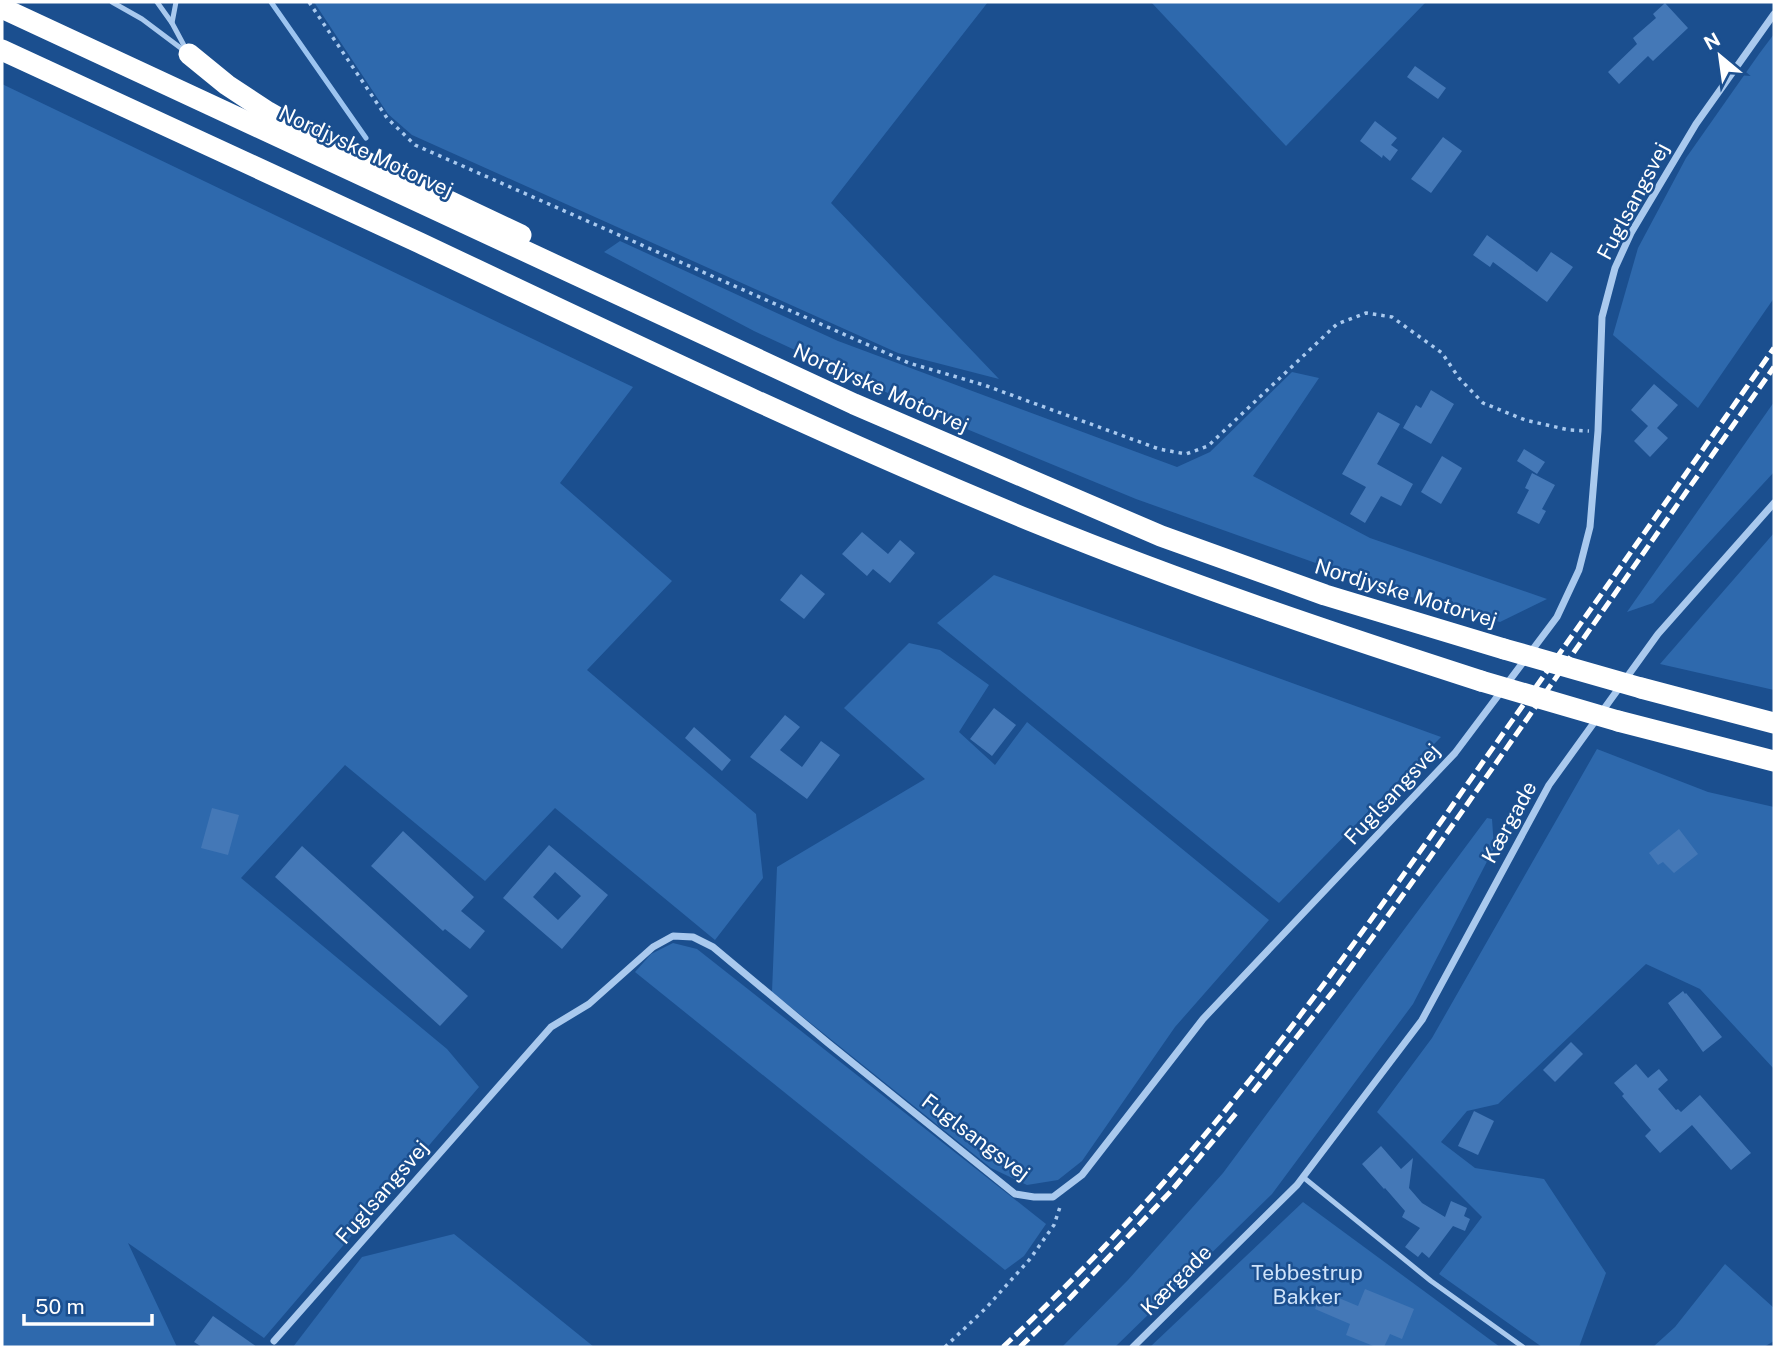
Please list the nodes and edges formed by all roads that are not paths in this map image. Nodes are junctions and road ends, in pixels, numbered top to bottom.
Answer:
1 (112, 2) edge
2 (157, 2) edge
3 (176, 2) edge
4 (2, 8) edge
5 (1774, 13) edge
6 (172, 23) junction
7 (2, 50) edge
8 (189, 54) junction
9 (2, 63) edge
10 (230, 156) junction
11 (854, 404) junction
12 (1774, 503) edge
13 (1774, 723) edge
14 (1774, 761) edge
15 (1303, 1177) junction
16 (274, 1341) dead end
17 (1133, 1347) edge
18 (1523, 1347) edge

1 - 8 lane
2 - 6 lane
3 - 6 lane
4 - 11 highway, Nordjyske Motorvej
5 - 16 street, Fuglsangsvej
6 - 8 lane
7 - 10 highway
8 - 11 highway
9 - 10 highway
10 - 14 highway, bridge
11 - 13 highway, Nordjyske Motorvej, bridge
12 - 15 street, Kærgade
15 - 17 street, Kærgade
15 - 18 lane

